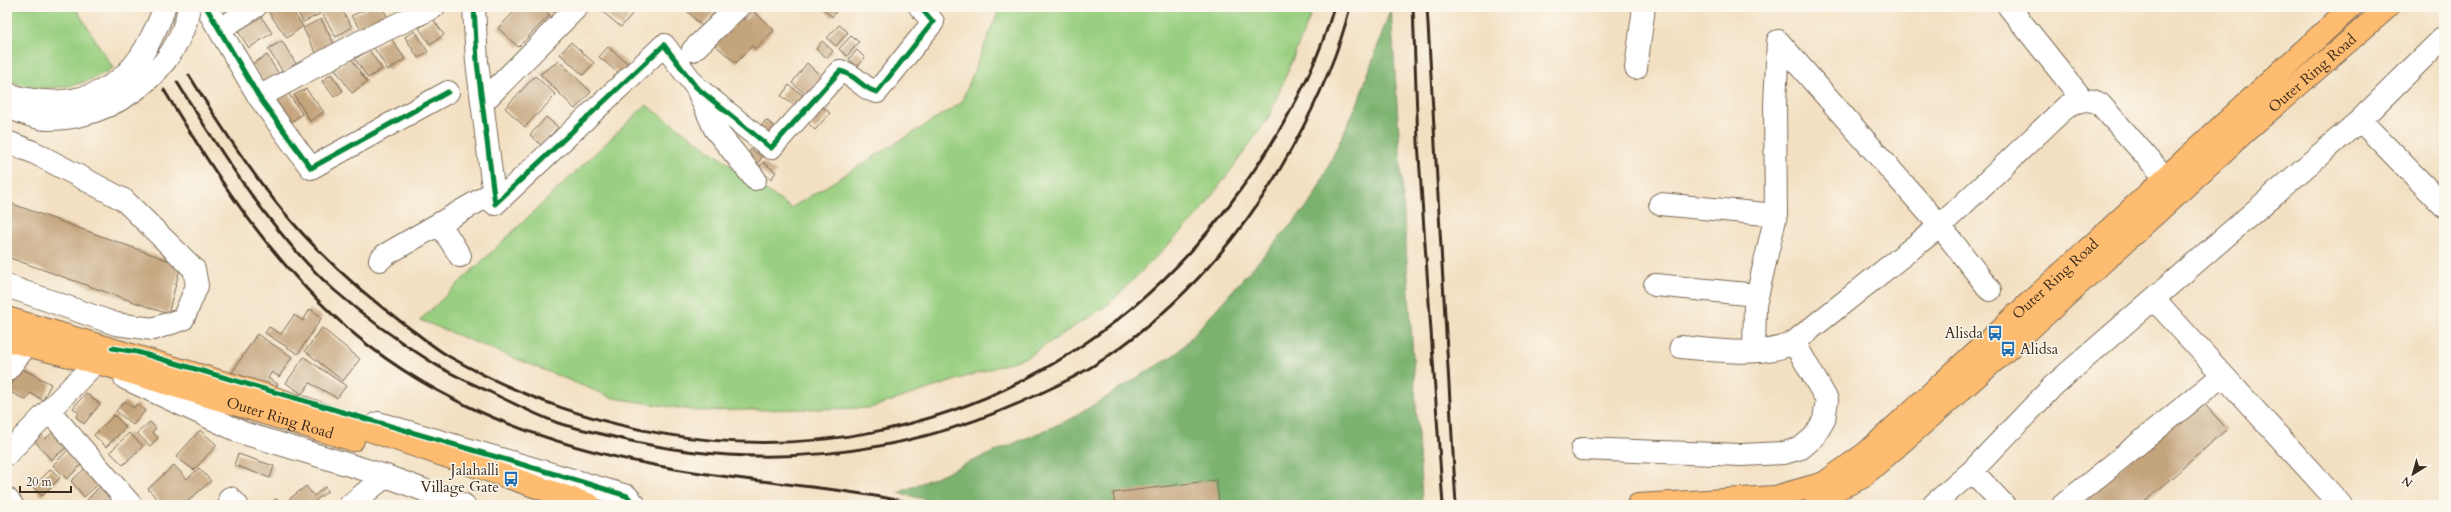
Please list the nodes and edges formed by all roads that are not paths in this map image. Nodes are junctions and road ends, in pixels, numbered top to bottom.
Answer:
1 (164, 7) edge
2 (189, 7) edge
3 (206, 7) edge
4 (255, 7) edge
5 (434, 7) edge
6 (474, 7) edge
7 (577, 7) edge
8 (738, 7) edge
9 (920, 7) edge
10 (1644, 7) edge
11 (2009, 7) edge
12 (2351, 7) edge
13 (2388, 7) edge
14 (220, 29) junction
15 (2444, 37) edge
16 (693, 50) dead end
17 (1636, 68) dead end
18 (696, 87) junction
19 (448, 92) dead end
20 (7, 94) edge
21 (259, 97) junction
22 (2083, 100) junction
23 (482, 103) junction
24 (7, 107) edge
25 (2360, 120) junction
26 (7, 142) edge
27 (2164, 177) junction
28 (755, 179) dead end
29 (494, 192) junction
30 (2178, 193) junction
31 (1660, 204) dead end
32 (2444, 206) edge
33 (1776, 215) junction
34 (440, 224) junction
35 (1940, 226) junction
36 (460, 256) dead end
37 (380, 260) dead end
38 (1655, 285) dead end
39 (7, 286) edge
40 (1990, 290) dead end
41 (1757, 295) junction
42 (2154, 299) junction
43 (7, 318) edge
44 (17, 342) edge
45 (1794, 342) junction
46 (1681, 347) dead end
47 (1754, 350) junction
48 (105, 359) junction
49 (7, 370) edge
50 (2223, 375) junction
51 (49, 412) junction
52 (1582, 449) dead end
53 (7, 454) edge
54 (1972, 471) junction
55 (386, 476) junction
56 (1835, 497) edge
57 (7, 499) edge
58 (12, 505) edge
59 (130, 505) edge
60 (350, 505) edge
61 (464, 505) edge
62 (551, 505) edge
63 (590, 505) edge
64 (635, 505) edge
65 (1638, 505) edge
66 (1797, 505) edge
67 (1933, 505) edge
68 (2004, 505) edge
69 (2063, 505) edge
70 (2341, 505) edge

1 - 20 street, bridge
2 - 24 street, bridge
3 - 14 street
4 - 14 street
5 - 21 street
6 - 23 street
7 - 23 street
8 - 16 street
9 - 18 street
10 - 17 street
11 - 22 street
12 - 27 highway, Outer Ring Road
13 - 30 highway, Outer Ring Road
14 - 21 street
15 - 25 street
18 - 28 street
18 - 29 street
19 - 21 street
22 - 27 street
22 - 35 street
23 - 29 street
25 - 32 street
25 - 42 street
26 - 39 street
27 - 30 street
27 - 65 highway, Outer Ring Road
29 - 34 street
30 - 56 highway, Outer Ring Road
31 - 33 street
33 - 35 street
33 - 41 street
34 - 36 street
34 - 37 street
35 - 40 street
35 - 45 street
38 - 41 street
41 - 47 street
42 - 50 street
42 - 54 street
43 - 48 highway, Outer Ring Road
44 - 48 highway, Outer Ring Road
44 - 49 street
45 - 47 street
45 - 52 street
46 - 47 street
48 - 51 street
48 - 55 street
48 - 62 highway, Outer Ring Road
48 - 63 highway, Outer Ring Road
48 - 64 street
50 - 69 street
50 - 70 street
51 - 53 street
51 - 59 street
54 - 67 street
54 - 68 street
55 - 60 street
55 - 61 street
56 - 66 highway, Outer Ring Road
57 - 58 street

